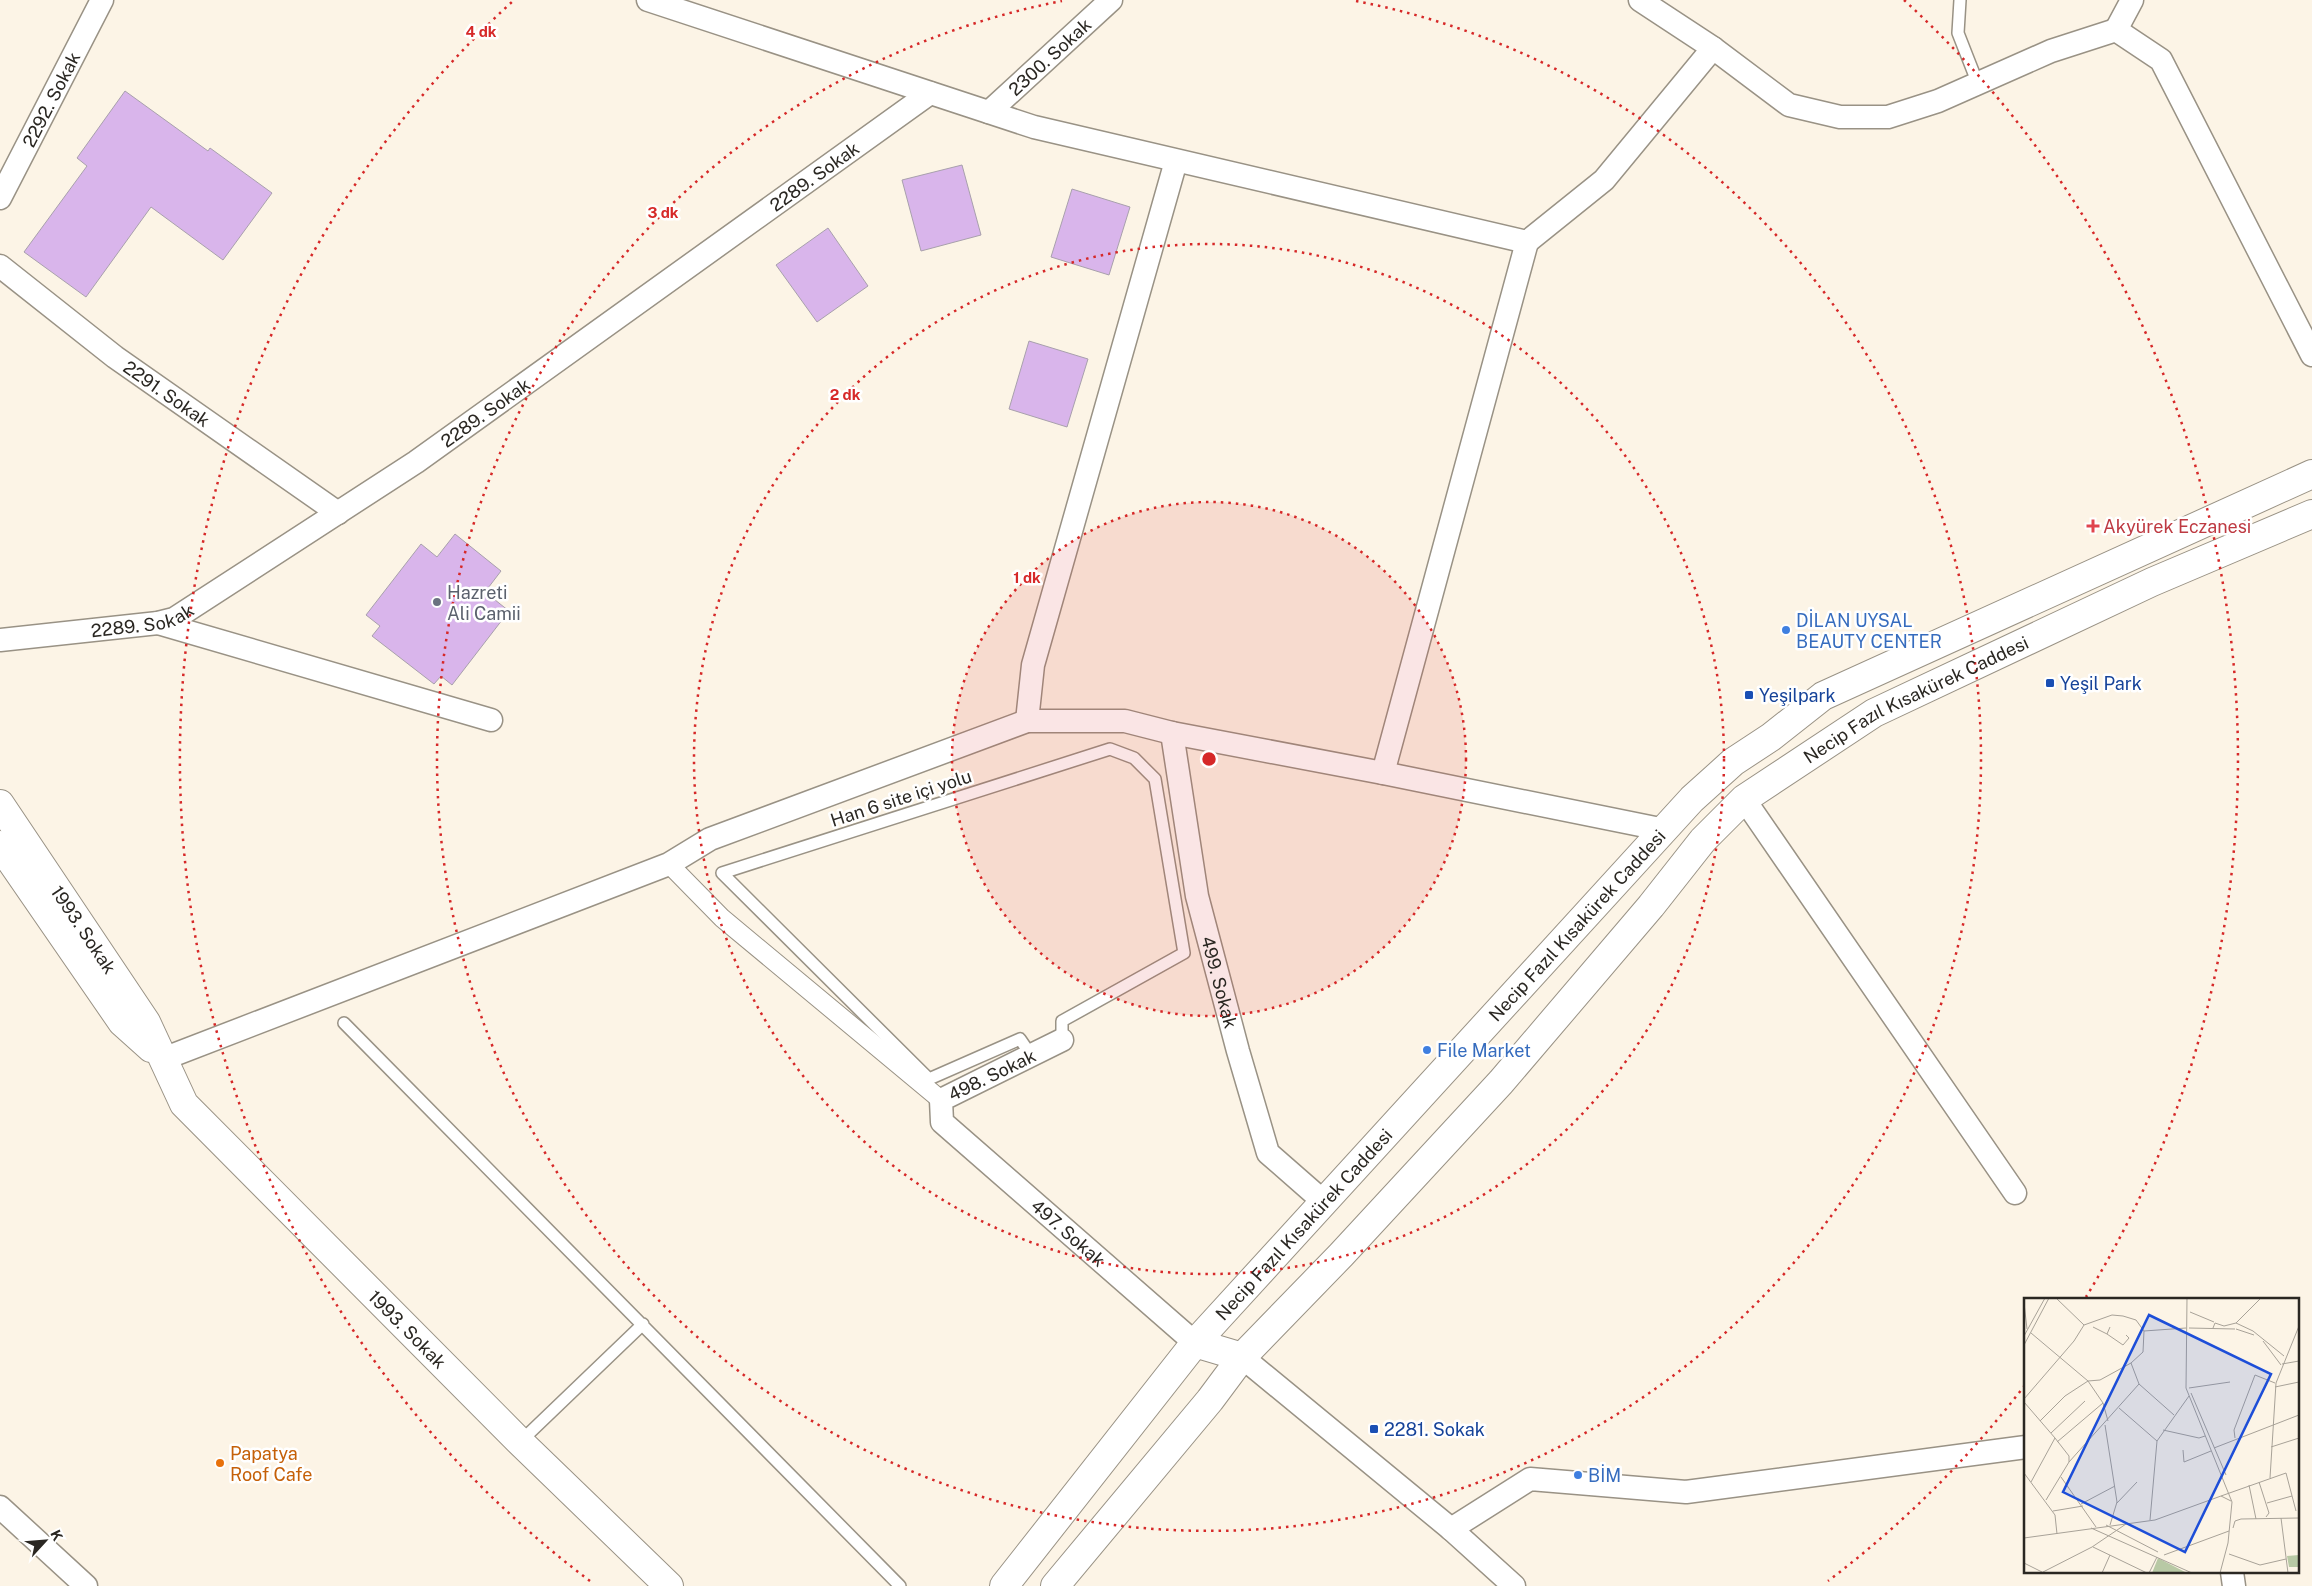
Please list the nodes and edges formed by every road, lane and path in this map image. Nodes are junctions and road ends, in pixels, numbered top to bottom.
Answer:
1 (102, 0) edge
2 (648, 0) edge
3 (1111, 0) edge
4 (1640, 0) edge
5 (1960, 0) edge
6 (2132, 0) edge
7 (2116, 30) junction
8 (1713, 48) junction
9 (1978, 84) junction
10 (930, 93) junction
11 (989, 112) junction
12 (1176, 161) junction
13 (0, 198) edge
14 (1526, 242) junction
15 (0, 266) edge
16 (2312, 356) edge
17 (2312, 474) edge
18 (338, 513) junction
19 (2312, 514) edge
20 (158, 623) junction
21 (0, 640) edge
22 (491, 720) dead end
23 (1027, 721) junction
24 (1172, 733) junction
25 (1383, 773) junction
26 (1744, 798) junction
27 (0, 804) edge
28 (1665, 830) junction
29 (1703, 840) junction
30 (0, 845) edge
31 (669, 864) junction
32 (344, 1023) dead end
33 (1062, 1040) joint
34 (1031, 1055) junction
35 (163, 1059) junction
36 (941, 1100) junction
37 (942, 1122) joint
38 (2015, 1193) dead end
39 (1324, 1202) junction
40 (643, 1324) junction
41 (1194, 1343) junction
42 (1242, 1357) junction
43 (520, 1442) junction
44 (2024, 1447) edge
45 (0, 1507) edge
46 (1450, 1528) junction
47 (86, 1586) edge
48 (669, 1586) edge
49 (900, 1586) edge
50 (1004, 1586) edge
51 (1055, 1586) edge
52 (1514, 1586) edge

1 - 13 street, 2292. Sokak
2 - 10 street
3 - 11 street, 2300. Sokak
4 - 8 street
5 - 9 lane
6 - 7 street
7 - 9 street
7 - 16 street
8 - 9 street
8 - 14 street
10 - 11 street
10 - 18 street, 2289. Sokak
11 - 12 street
12 - 14 street
12 - 23 street
14 - 25 street
15 - 18 street, 2291. Sokak
17 - 28 main road, Necip Fazıl Kısakürek Caddesi
18 - 20 street, 2289. Sokak
19 - 26 main road, Necip Fazıl Kısakürek Caddesi
20 - 21 street, 2289. Sokak
20 - 22 street
23 - 24 street
23 - 31 street
24 - 25 street
24 - 39 street, 499. Sokak
25 - 28 street
26 - 29 main road, Necip Fazıl Kısakürek Caddesi
26 - 38 street
27 - 35 main road, 1993. Sokak
28 - 29 main road
28 - 39 main road, Necip Fazıl Kısakürek Caddesi
29 - 42 main road, Necip Fazıl Kısakürek Caddesi
30 - 35 main road, 1993. Sokak
31 - 35 street
31 - 36 street
32 - 40 lane
33 - 34 street, 498. Sokak
33 - 34 lane, Han 6 site içi yolu
34 - 36 street, 498. Sokak
35 - 43 main road, 1993. Sokak
36 - 37 street, 498. Sokak
37 - 41 street, 497. Sokak
39 - 41 main road, Necip Fazıl Kısakürek Caddesi
40 - 43 lane
40 - 49 lane
41 - 42 main road
41 - 50 main road, Necip Fazıl Kısakürek Caddesi
42 - 46 street
42 - 51 main road, Necip Fazıl Kısakürek Caddesi
43 - 48 main road, 1993. Sokak
44 - 46 street
45 - 47 street
46 - 52 street

